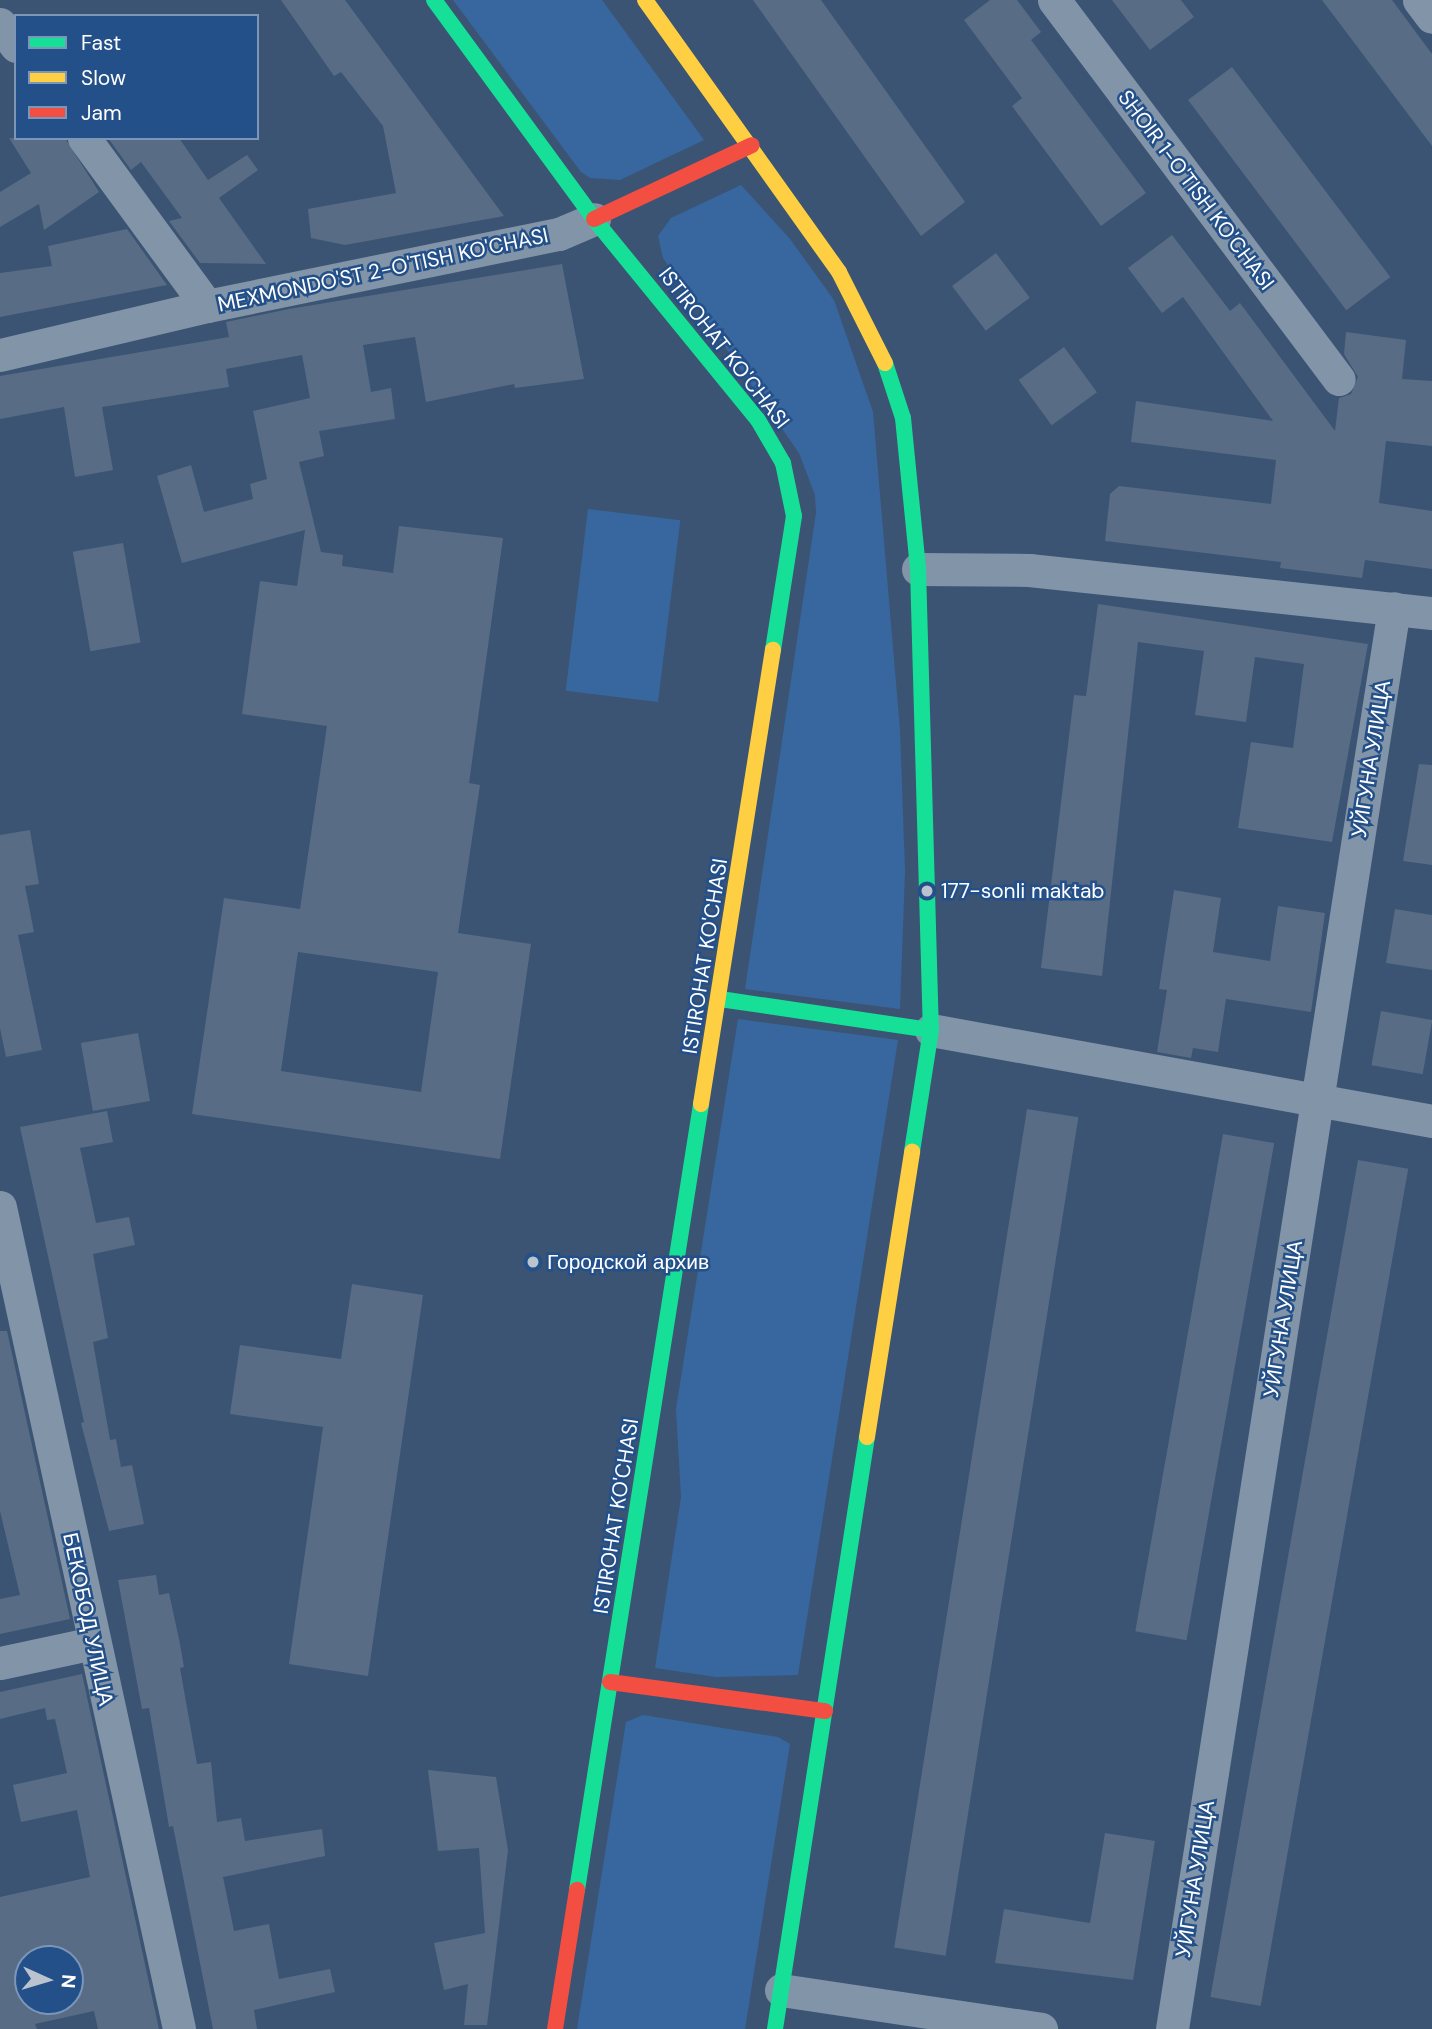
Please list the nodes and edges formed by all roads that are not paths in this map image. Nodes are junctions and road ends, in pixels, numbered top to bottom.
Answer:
1 (433, 0) edge
2 (645, 0) edge
3 (1054, 0) edge
4 (1419, 0) edge
5 (1432, 17) edge
6 (0, 24) edge
7 (14, 43) edge
8 (85, 140) edge
9 (752, 145) junction
10 (594, 219) junction
11 (207, 306) junction
12 (0, 355) edge
13 (1339, 379) dead end
14 (918, 569) junction
15 (1394, 608) junction
16 (1432, 613) edge
17 (720, 999) junction
18 (931, 1030) junction
19 (1317, 1100) junction
20 (1432, 1121) edge
21 (0, 1207) edge
22 (93, 1643) junction
23 (0, 1663) edge
24 (610, 1682) junction
25 (825, 1711) junction
26 (781, 1990) junction
27 (179, 2029) edge
28 (555, 2029) edge
29 (775, 2029) edge
30 (1041, 2029) edge
31 (1172, 2029) edge

1 - 10 main road, ISTIROHAT KO'CHASI
2 - 9 main road
3 - 13 street, SHOIR 1-O'TISH KO'CHASI
4 - 5 street
6 - 7 street
8 - 11 street
9 - 10 main road, MEXMONDO'ST 2-O'TISH KO'CHASI
9 - 14 main road
10 - 11 street, MEXMONDO'ST 2-O'TISH KO'CHASI
10 - 17 main road, ISTIROHAT KO'CHASI
11 - 12 street, MEXMONDO'ST 2-O'TISH KO'CHASI
14 - 15 street
14 - 18 main road
15 - 16 street
15 - 19 street, УЙГУНА УЛИЦА
17 - 18 main road
17 - 24 main road, ISTIROHAT KO'CHASI
18 - 19 street
18 - 25 main road
19 - 20 street
19 - 31 street, УЙГУНА УЛИЦА
21 - 22 street, БЕКОБОД УЛИЦА
22 - 23 street
22 - 27 street, БЕКОБОД УЛИЦА
24 - 25 main road
24 - 28 main road, ISTIROHAT KO'CHASI
25 - 26 main road
26 - 29 main road
26 - 30 street

